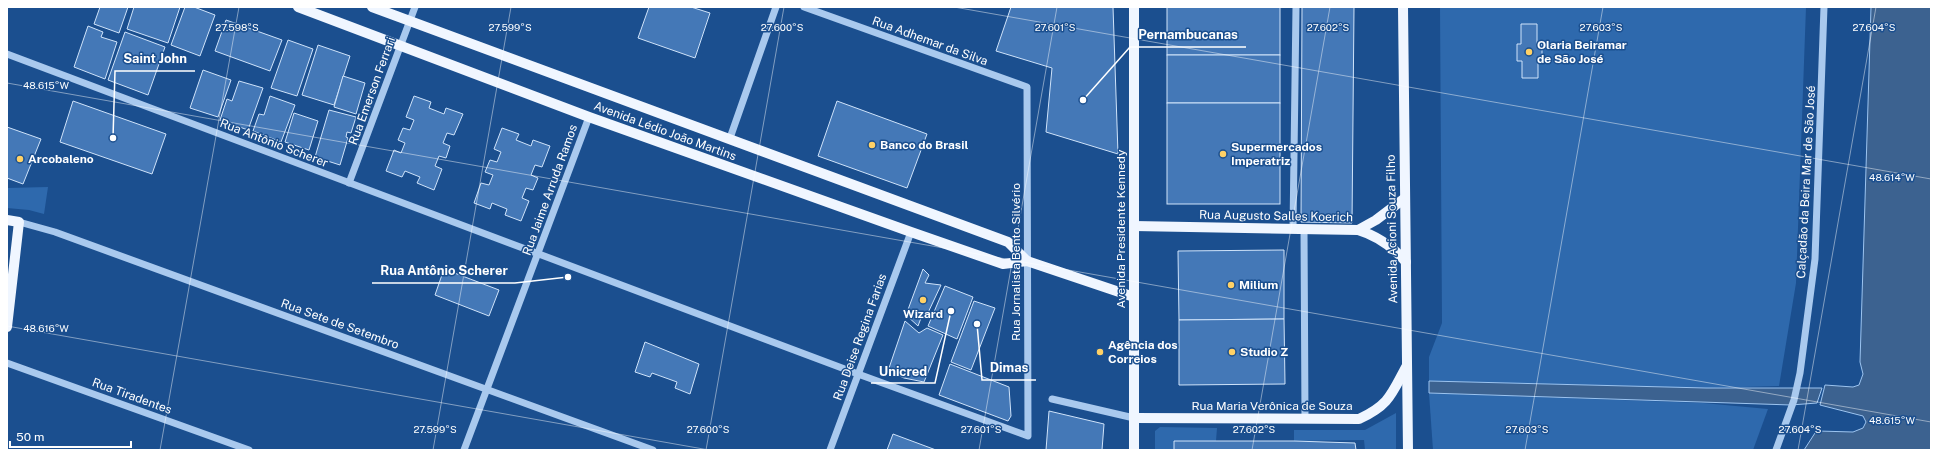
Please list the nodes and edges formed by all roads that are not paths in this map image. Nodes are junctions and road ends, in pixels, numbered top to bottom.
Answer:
1 (298, 7) edge
2 (372, 7) edge
3 (415, 7) edge
4 (776, 7) edge
5 (804, 7) edge
6 (1134, 7) edge
7 (1296, 7) edge
8 (1403, 7) edge
9 (1824, 7) edge
10 (410, 21) junction
11 (401, 46) junction
12 (7, 54) edge
13 (1027, 87) joint
14 (589, 117) junction
15 (730, 138) junction
16 (349, 183) junction
17 (1405, 198) junction
18 (7, 220) edge
19 (19, 222) junction
20 (1134, 226) junction
21 (1293, 229) junction
22 (1304, 229) junction
23 (1358, 230) junction
24 (911, 232) junction
25 (538, 254) junction
26 (1027, 261) junction
27 (1406, 262) junction
28 (1134, 297) junction
29 (7, 327) edge
30 (7, 363) edge
31 (1407, 366) junction
32 (858, 374) junction
33 (487, 390) junction
34 (1052, 399) dead end
35 (1134, 418) junction
36 (1305, 418) junction
37 (1028, 436) joint
38 (249, 450) edge
39 (464, 450) edge
40 (653, 450) edge
41 (830, 450) edge
42 (1134, 450) edge
43 (1408, 450) edge
44 (1776, 450) edge

1 - 11 main road, Avenida Lédio João Martins
2 - 10 main road, Avenida Lédio João Martins
3 - 10 street, Rua Emerson Ferrari
4 - 15 street
5 - 13 street, Rua Adhemar da Silva
6 - 20 main road, Avenida Presidente Kennedy
7 - 21 street
8 - 17 main road, Avenida Acioni Souza Filho
9 - 44 street, Calçadão da Beira Mar de São José
10 - 11 street, Rua Emerson Ferrari
10 - 15 main road, Avenida Lédio João Martins
11 - 14 main road, Avenida Lédio João Martins
11 - 16 street, Rua Emerson Ferrari
12 - 16 street, Rua Antônio Scherer
13 - 26 street, Rua Jornalista Bento Silvério
14 - 24 main road, Avenida Lédio João Martins
14 - 25 street, Rua Jaime Arruda Ramos
15 - 26 main road, Avenida Lédio João Martins
16 - 25 street, Rua Antônio Scherer
17 - 23 main road
17 - 27 main road, Avenida Acioni Souza Filho
18 - 19 main road
19 - 29 main road
19 - 33 street, Rua Sete de Setembro
20 - 21 main road, Rua Augusto Salles Koerich
20 - 28 main road, Avenida Presidente Kennedy
21 - 22 main road, Rua Augusto Salles Koerich
22 - 23 main road, Rua Augusto Salles Koerich
22 - 36 street
23 - 27 main road, Rua Augusto Salles Koerich
24 - 26 main road, Avenida Lédio João Martins
24 - 32 street, Rua Deise Regina Farias
25 - 32 street, Rua Antônio Scherer
25 - 33 street, Rua Jaime Arruda Ramos
26 - 28 main road, Avenida Lédio João Martins
26 - 37 street, Rua Jornalista Bento Silvério
27 - 31 main road, Avenida Acioni Souza Filho
28 - 35 main road, Avenida Presidente Kennedy
30 - 38 street, Rua Tiradentes
31 - 36 main road, Rua Maria Verônica de Souza
31 - 43 main road, Avenida Acioni Souza Filho
32 - 37 street, Rua Antônio Scherer
32 - 41 street, Rua Deise Regina Farias
33 - 39 street, Rua Jaime Arruda Ramos
33 - 40 street, Rua Sete de Setembro
34 - 35 street
35 - 36 main road, Rua Maria Verônica de Souza
35 - 42 main road, Avenida Presidente Kennedy

